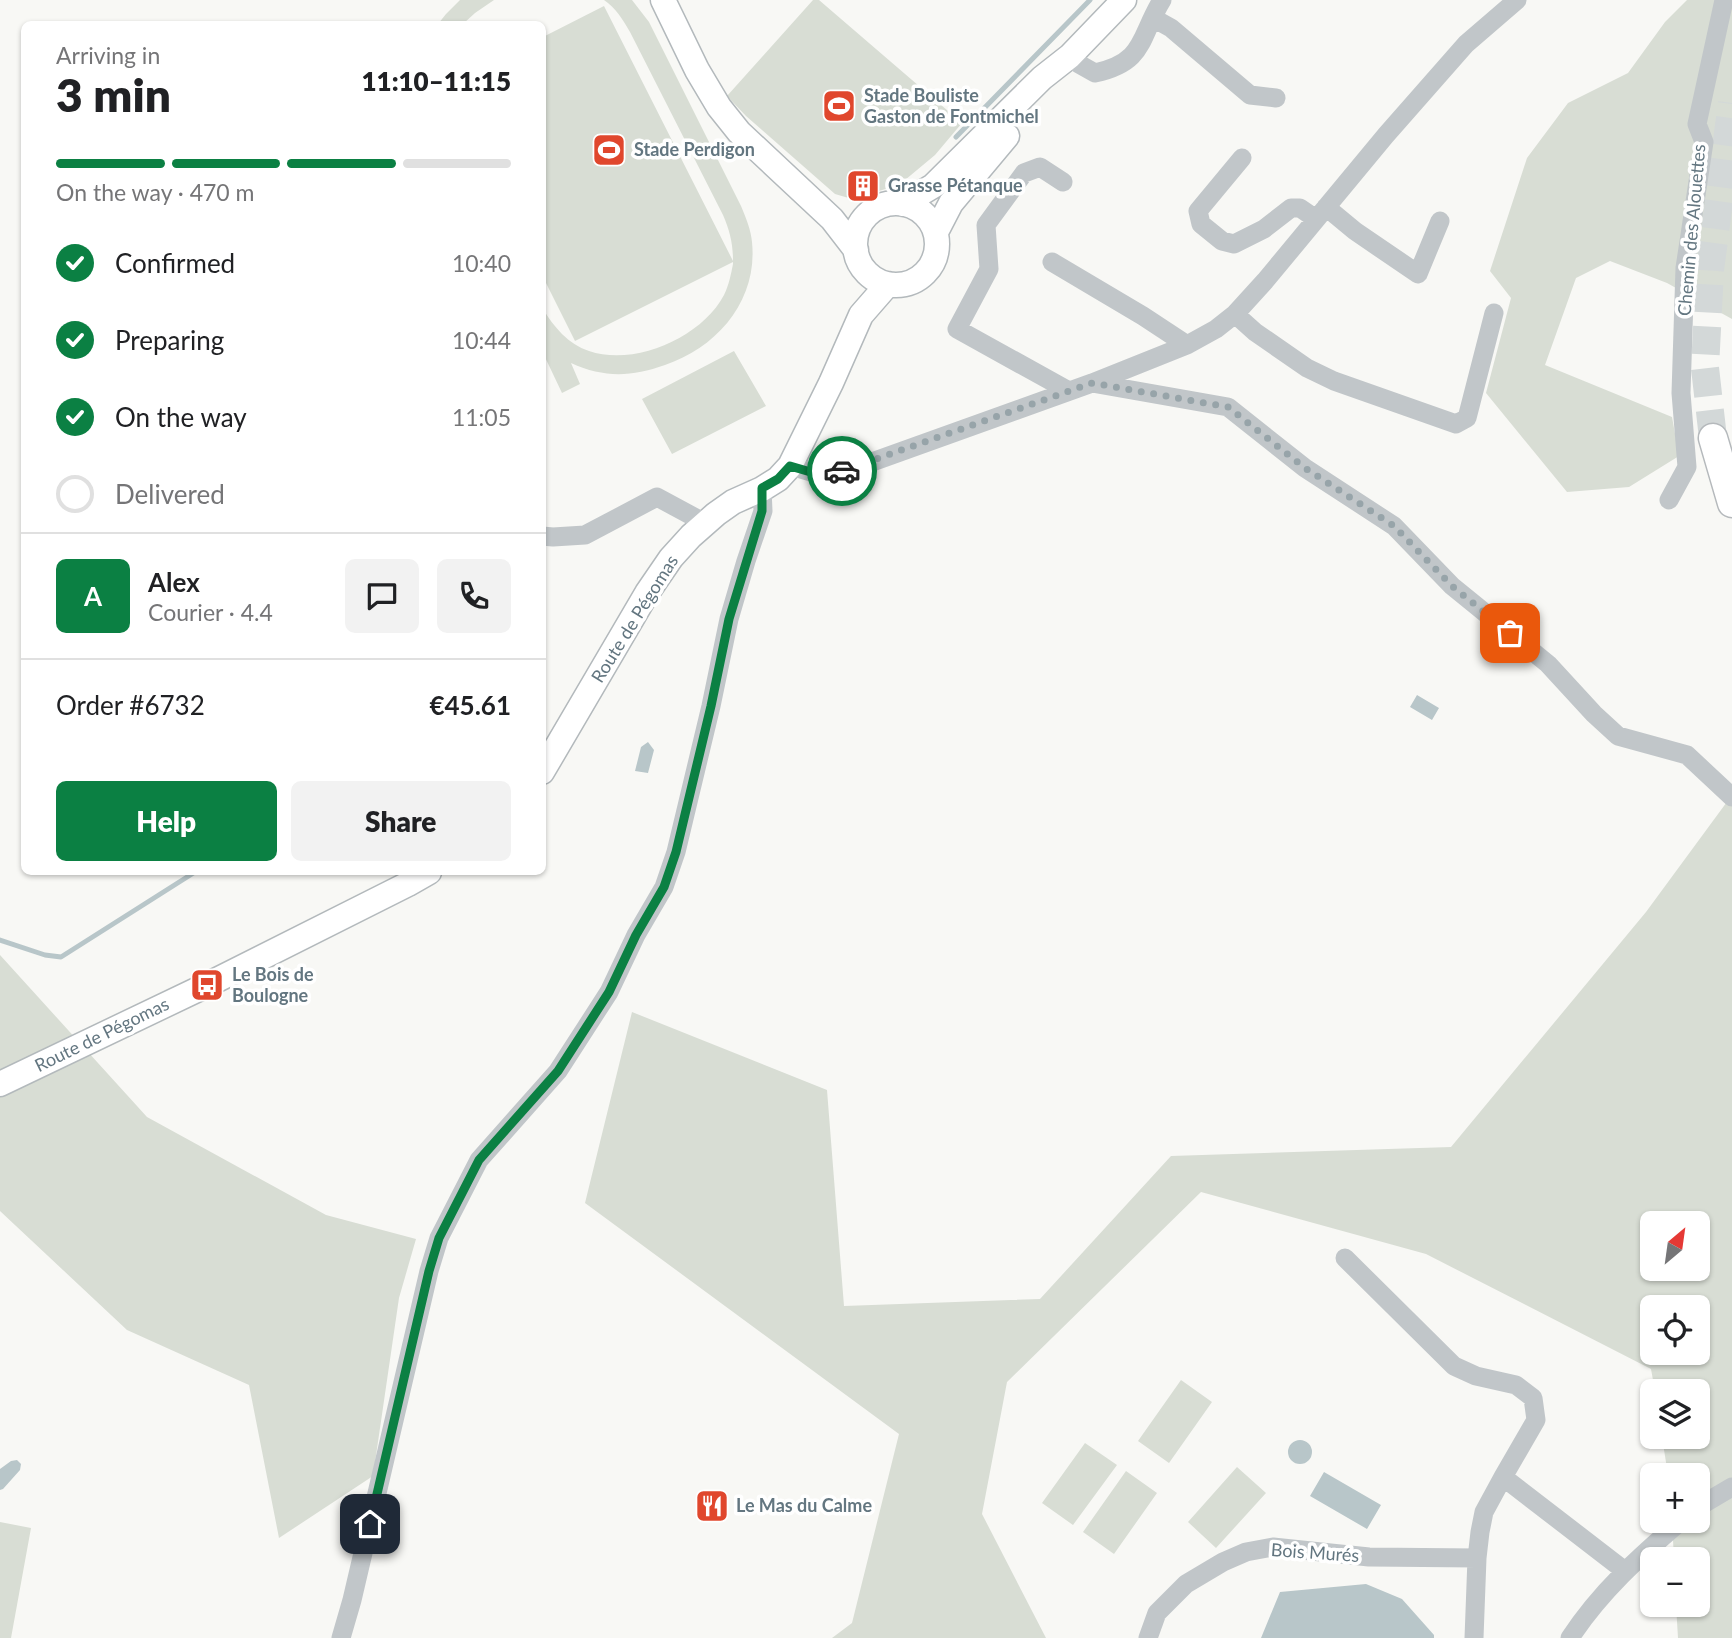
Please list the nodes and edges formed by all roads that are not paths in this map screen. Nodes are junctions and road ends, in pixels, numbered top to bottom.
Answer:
1 (663, 0) edge
2 (1124, 0) edge
3 (1162, 0) edge
4 (1517, 0) edge
5 (1724, 0) edge
6 (1153, 18) junction
7 (1070, 56) junction
8 (1276, 98) dead end
9 (1242, 158) dead end
10 (1063, 182) dead end
11 (903, 204) junction
12 (1321, 213) junction
13 (832, 219) junction
14 (863, 221) junction
15 (1440, 221) dead end
16 (936, 232) junction
17 (860, 260) junction
18 (1052, 262) dead end
19 (888, 284) junction
20 (1494, 313) dead end
21 (1235, 314) junction
22 (861, 315) junction
23 (1187, 345) junction
24 (1092, 383) junction
25 (1069, 391) junction
26 (1713, 438) tunnel mouth
27 (790, 466) junction
28 (762, 488) junction
29 (1669, 500) dead end
30 (1732, 503) edge
31 (705, 523) junction
32 (546, 536) edge
33 (546, 765) edge
34 (1732, 797) edge
35 (424, 875) edge
36 (2, 1079) edge
37 (1345, 1258) dead end
38 (1503, 1477) junction
39 (1732, 1487) edge
40 (1710, 1500) edge
41 (1668, 1533) edge
42 (1477, 1558) junction
43 (1625, 1571) junction
44 (341, 1638) edge
45 (1148, 1638) edge
46 (1474, 1638) edge
47 (1570, 1638) edge

1 - 13 main road
2 - 7 main road
3 - 6 street
4 - 12 street
5 - 29 street, Chemin des Alouettes
6 - 7 street
6 - 8 street
7 - 11 main road
7 - 16 main road
9 - 12 street
10 - 25 street
11 - 14 main road
11 - 16 main road
12 - 15 street
12 - 21 street
13 - 14 main road
13 - 17 main road
14 - 17 main road
16 - 19 main road
17 - 19 main road
17 - 22 main road, Route de Pégomas
18 - 23 street
19 - 22 main road, Route de Pégomas
20 - 21 street
21 - 23 street
22 - 27 main road, Route de Pégomas
23 - 24 street
24 - 25 street
24 - 34 street
25 - 27 street
26 - 30 highway
27 - 28 main road, Route de Pégomas
28 - 31 main road, Route de Pégomas
28 - 44 street
31 - 32 street
31 - 33 main road, Route de Pégomas
35 - 36 main road, Route de Pégomas
37 - 38 street
38 - 42 street
38 - 43 street
39 - 40 street
41 - 43 street
42 - 45 street, Bois Murés
42 - 46 street
43 - 47 street

